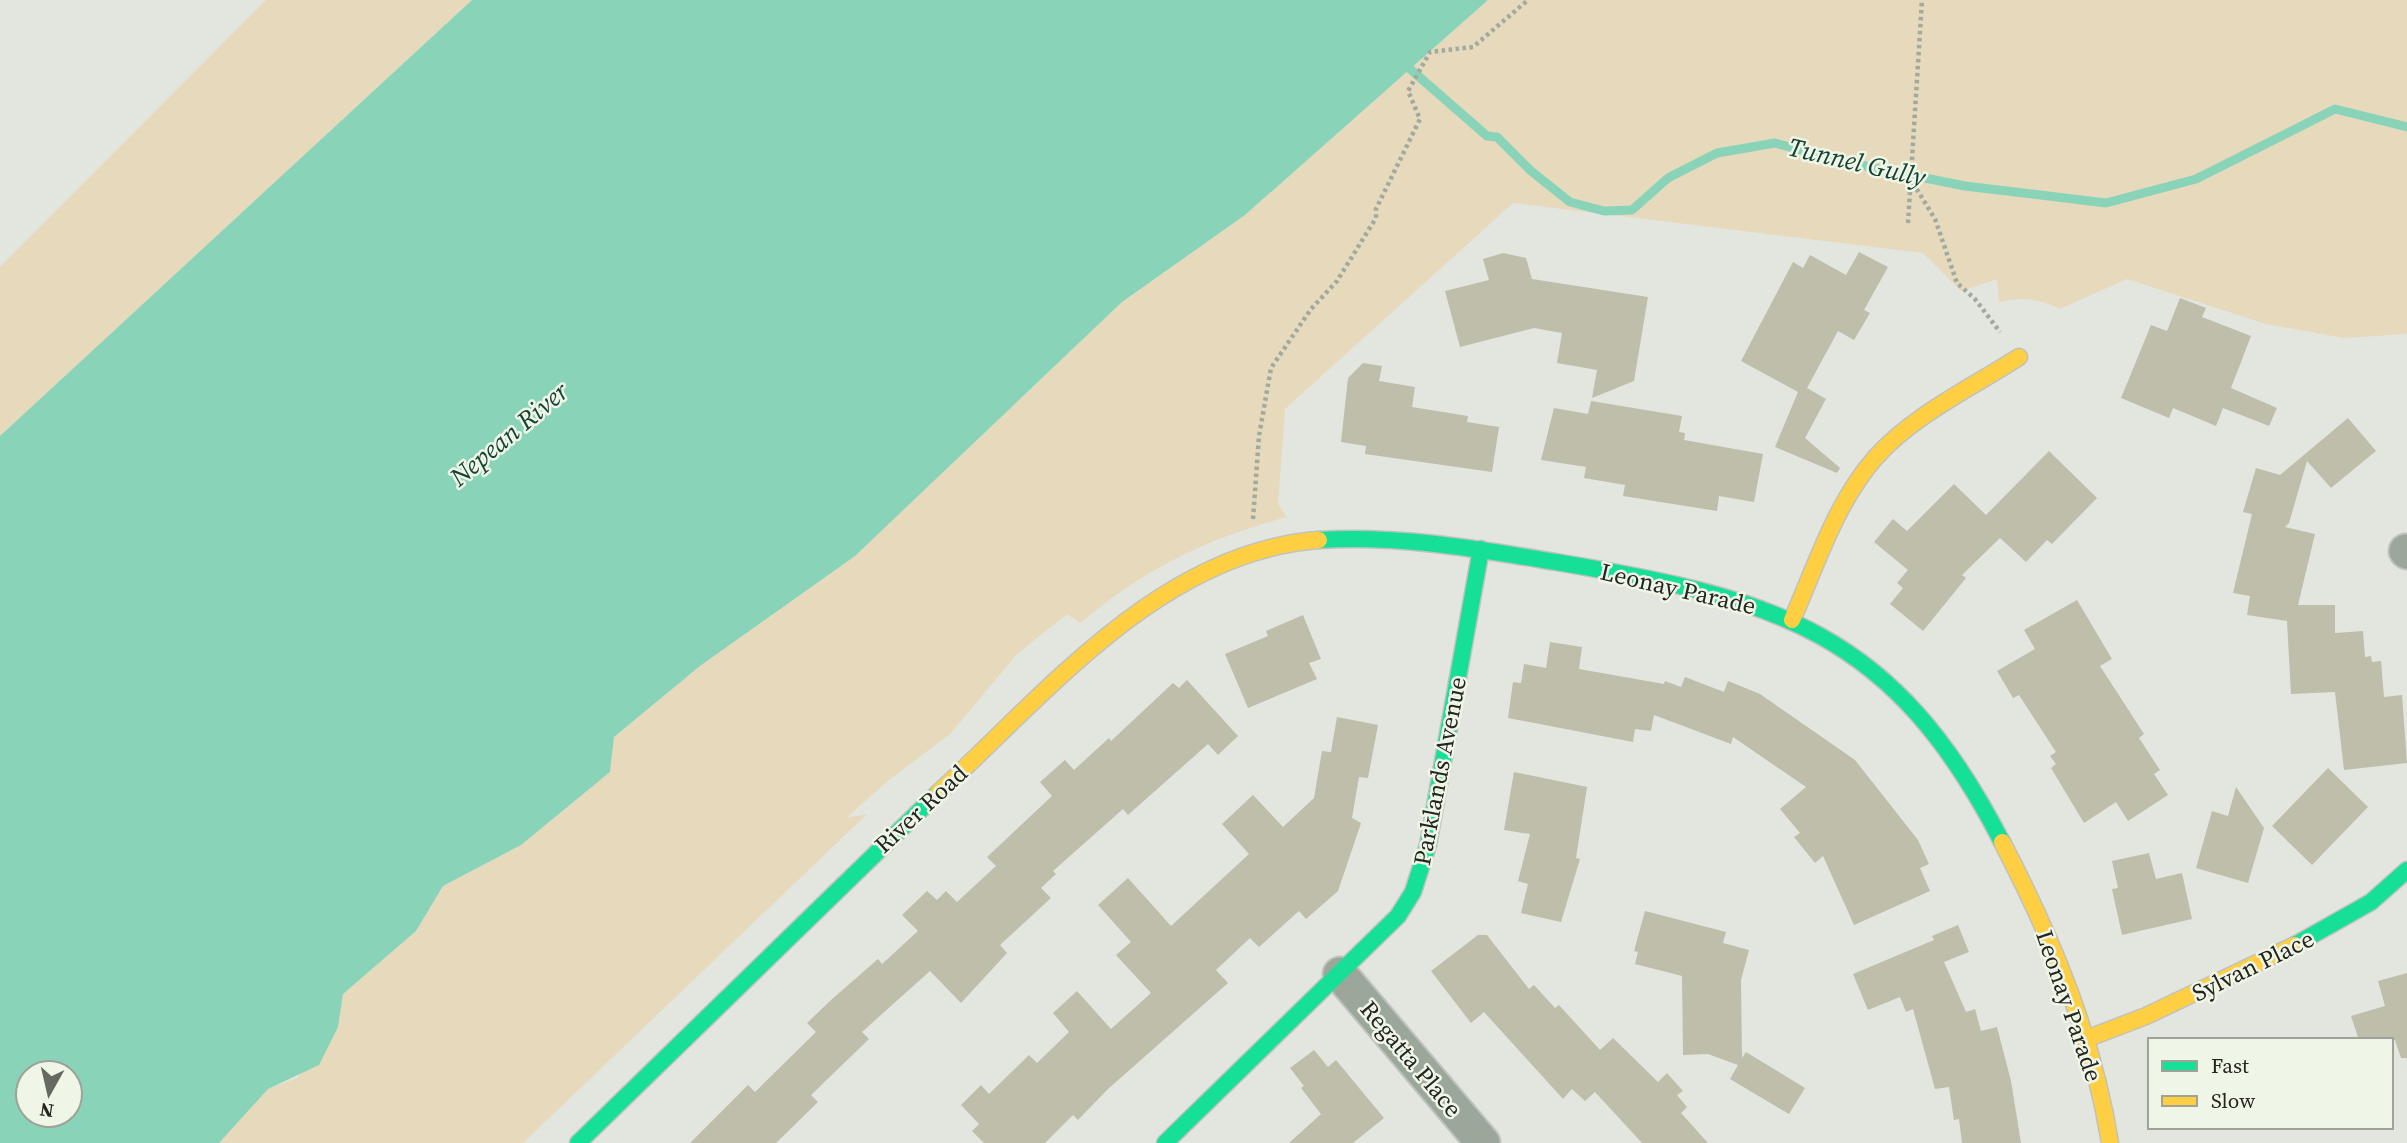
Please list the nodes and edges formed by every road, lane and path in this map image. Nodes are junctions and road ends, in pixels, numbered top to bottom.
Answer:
1 (1528, 0) edge
2 (1922, 0) edge
3 (1913, 182) junction
4 (1908, 223) dead end
5 (2019, 357) joint
6 (1252, 527) dead end
7 (1309, 541) joint
8 (1481, 549) junction
9 (1792, 620) junction
10 (2407, 870) edge
11 (1340, 974) junction
12 (2086, 1039) junction
13 (578, 1143) edge
14 (1164, 1143) edge
15 (1483, 1143) edge
16 (2110, 1143) edge

1 - 6 path
2 - 3 path
3 - 4 path
3 - 5 path
5 - 9 street
7 - 8 street, Leonay Parade
7 - 13 street, River Road
8 - 9 street, Leonay Parade
8 - 11 street, Parklands Avenue
9 - 12 street, Leonay Parade
10 - 12 street, Sylvan Place
11 - 14 street, Parklands Avenue
11 - 15 street, Regatta Place
12 - 16 street, Leonay Parade

